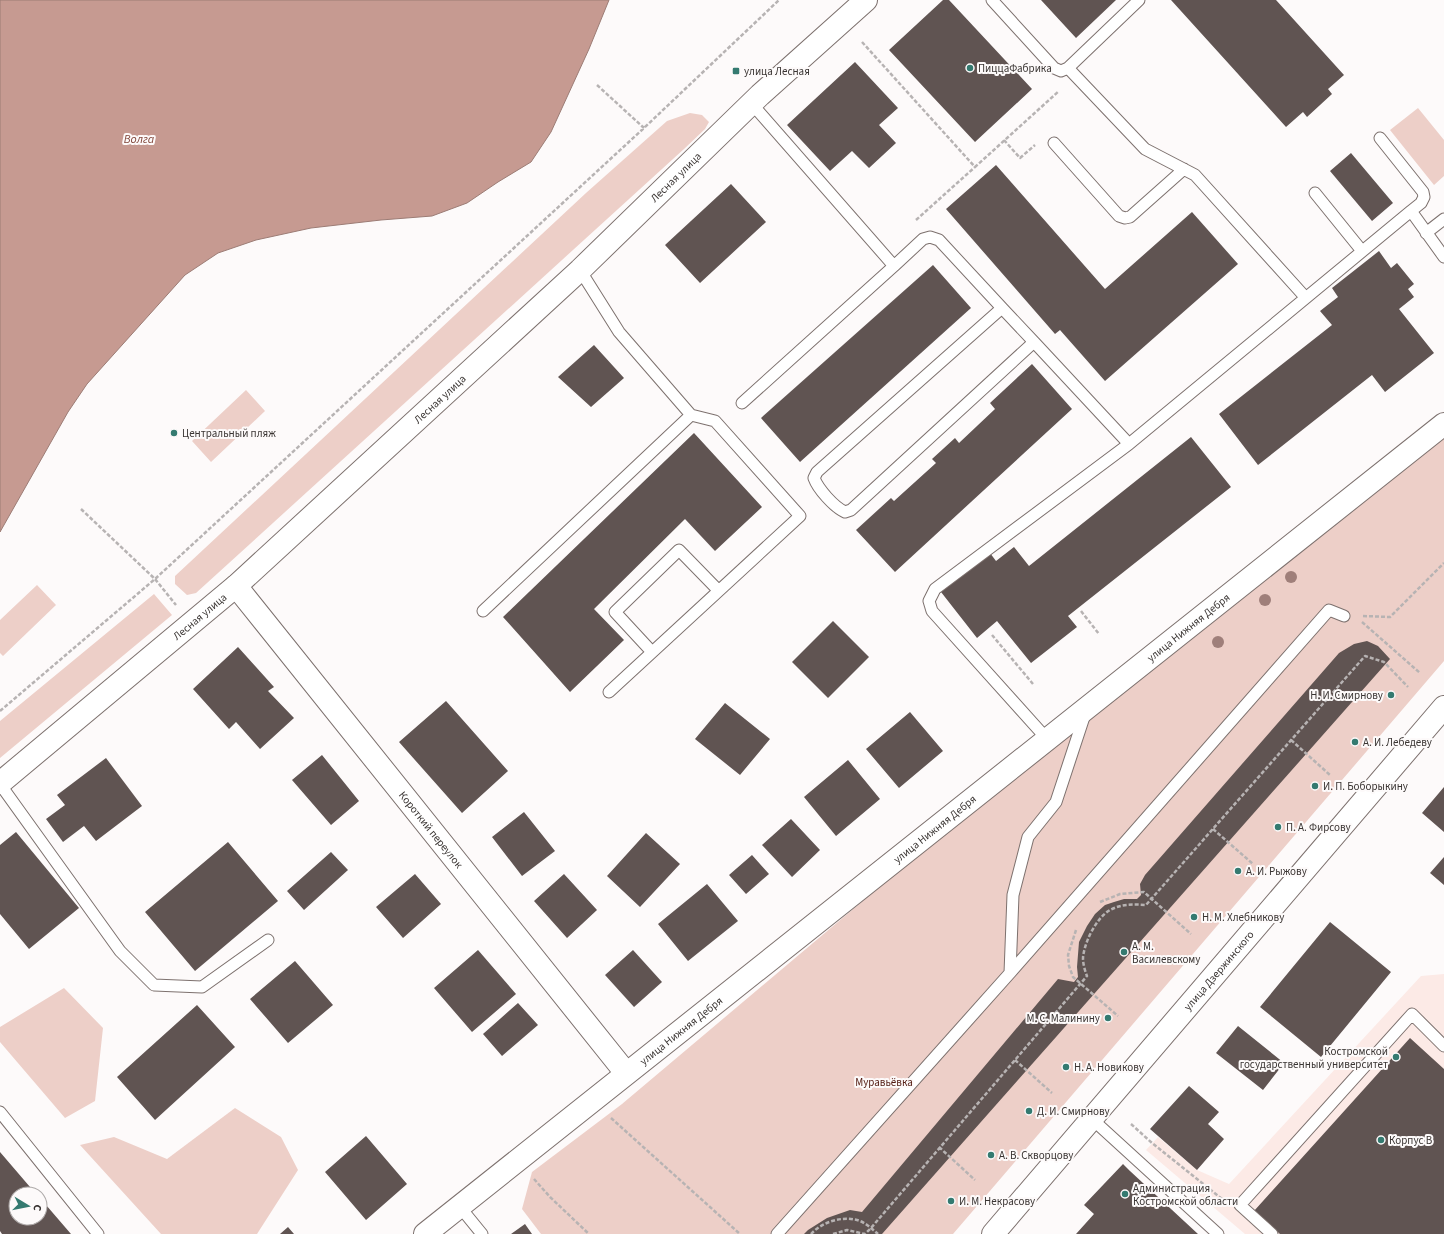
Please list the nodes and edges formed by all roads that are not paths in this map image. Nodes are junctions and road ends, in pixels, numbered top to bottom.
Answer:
1 (866, 0) edge
2 (992, 0) edge
3 (1139, 0) edge
4 (1071, 72) junction
5 (752, 104) junction
6 (1380, 138) dead end
7 (1054, 143) road end
8 (1184, 169) junction
9 (1315, 193) dead end
10 (1411, 211) junction
11 (1444, 219) edge
12 (1426, 233) junction
13 (1362, 251) junction
14 (1444, 256) edge
15 (894, 266) junction
16 (580, 270) junction
17 (1306, 298) junction
18 (1002, 308) junction
19 (1034, 342) junction
20 (742, 403) dead end
21 (690, 414) junction
22 (1444, 424) edge
23 (1129, 444) junction
24 (236, 586) junction
25 (718, 590) junction
26 (483, 611) dead end
27 (1344, 616) dead end
28 (652, 652) junction
29 (608, 692) dead end
30 (1444, 707) edge
31 (1087, 708) junction
32 (1047, 739) junction
33 (0, 783) edge
34 (268, 940) dead end
35 (1010, 973) junction
36 (1444, 1046) edge
37 (626, 1074) junction
38 (0, 1112) edge
39 (1092, 1119) junction
40 (460, 1207) junction
41 (98, 1234) edge
42 (425, 1234) edge
43 (482, 1234) edge
44 (777, 1234) edge
45 (993, 1234) edge
46 (1218, 1234) edge
47 (1272, 1234) edge

1 - 5 street, Лесная улица
2 - 4 lane
3 - 4 lane
4 - 8 lane
5 - 15 lane
5 - 16 street, Лесная улица
6 - 10 lane
7 - 8 lane
8 - 17 lane
9 - 13 lane
10 - 12 lane
10 - 13 lane
11 - 12 lane
12 - 14 lane
13 - 17 lane
15 - 18 lane
15 - 20 lane
16 - 21 lane
16 - 24 street, Лесная улица
17 - 23 lane
18 - 19 lane
18 - 19 lane
19 - 23 lane
21 - 25 lane
21 - 26 lane
22 - 31 street, улица Нижняя Дебря
23 - 32 lane
24 - 33 street, Лесная улица
24 - 37 street, Короткий переулок
25 - 28 lane
25 - 28 lane
27 - 35 lane
28 - 29 lane
30 - 39 street, улица Дзержинского
31 - 32 street, улица Нижняя Дебря
31 - 35 lane
32 - 37 street, улица Нижняя Дебря
33 - 34 lane
35 - 44 lane
36 - 47 lane
37 - 40 street, улица Нижняя Дебря
38 - 41 lane
39 - 45 street, улица Дзержинского
39 - 46 lane
40 - 42 street, улица Нижняя Дебря
40 - 43 lane

